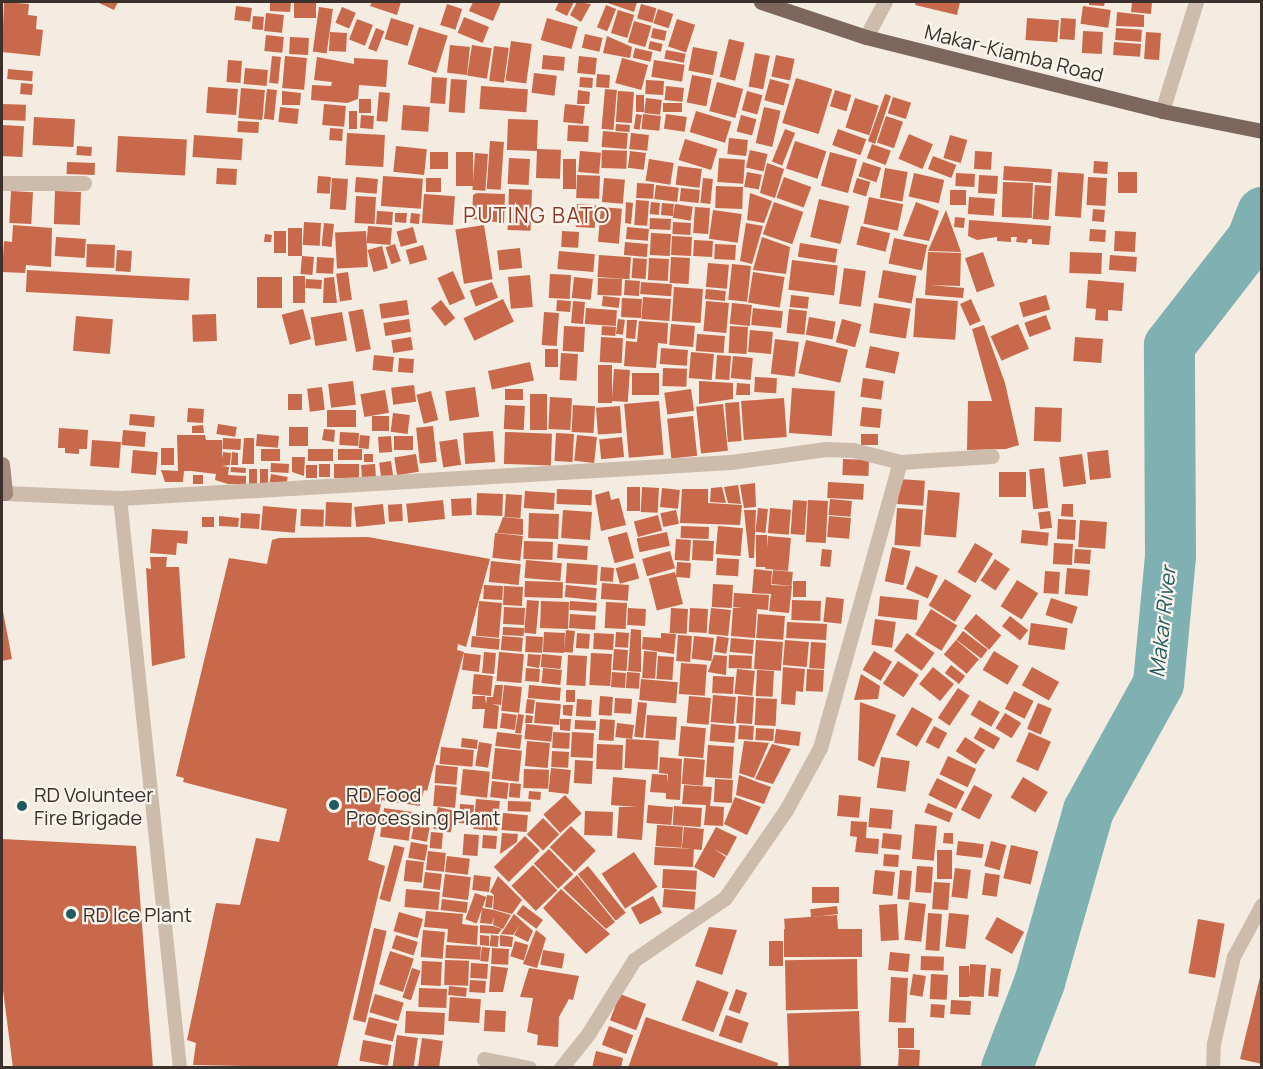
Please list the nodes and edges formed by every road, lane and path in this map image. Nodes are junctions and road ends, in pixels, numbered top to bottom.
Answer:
1 (761, 2) edge
2 (885, 2) edge
3 (1196, 2) edge
4 (781, 5) edge
5 (866, 37) junction
6 (1166, 112) junction
7 (1262, 131) edge
8 (2, 183) edge
9 (84, 183) dead end
10 (992, 456) dead end
11 (900, 462) junction
12 (2, 464) edge
13 (3, 493) edge
14 (120, 498) junction
15 (1262, 905) edge
16 (484, 1059) dead end
17 (180, 1068) edge
18 (529, 1068) edge
19 (561, 1068) edge
20 (1213, 1068) edge

1 - 4 main road, Makar-Kiamba Road
2 - 5 street
3 - 6 street
4 - 5 main road, Makar-Kiamba Road
5 - 6 main road, Makar-Kiamba Road
6 - 7 main road, Makar-Kiamba Road
8 - 9 street
10 - 11 street
11 - 14 street
11 - 19 street
12 - 13 street
13 - 14 street
14 - 17 lane
15 - 20 lane
16 - 18 street

